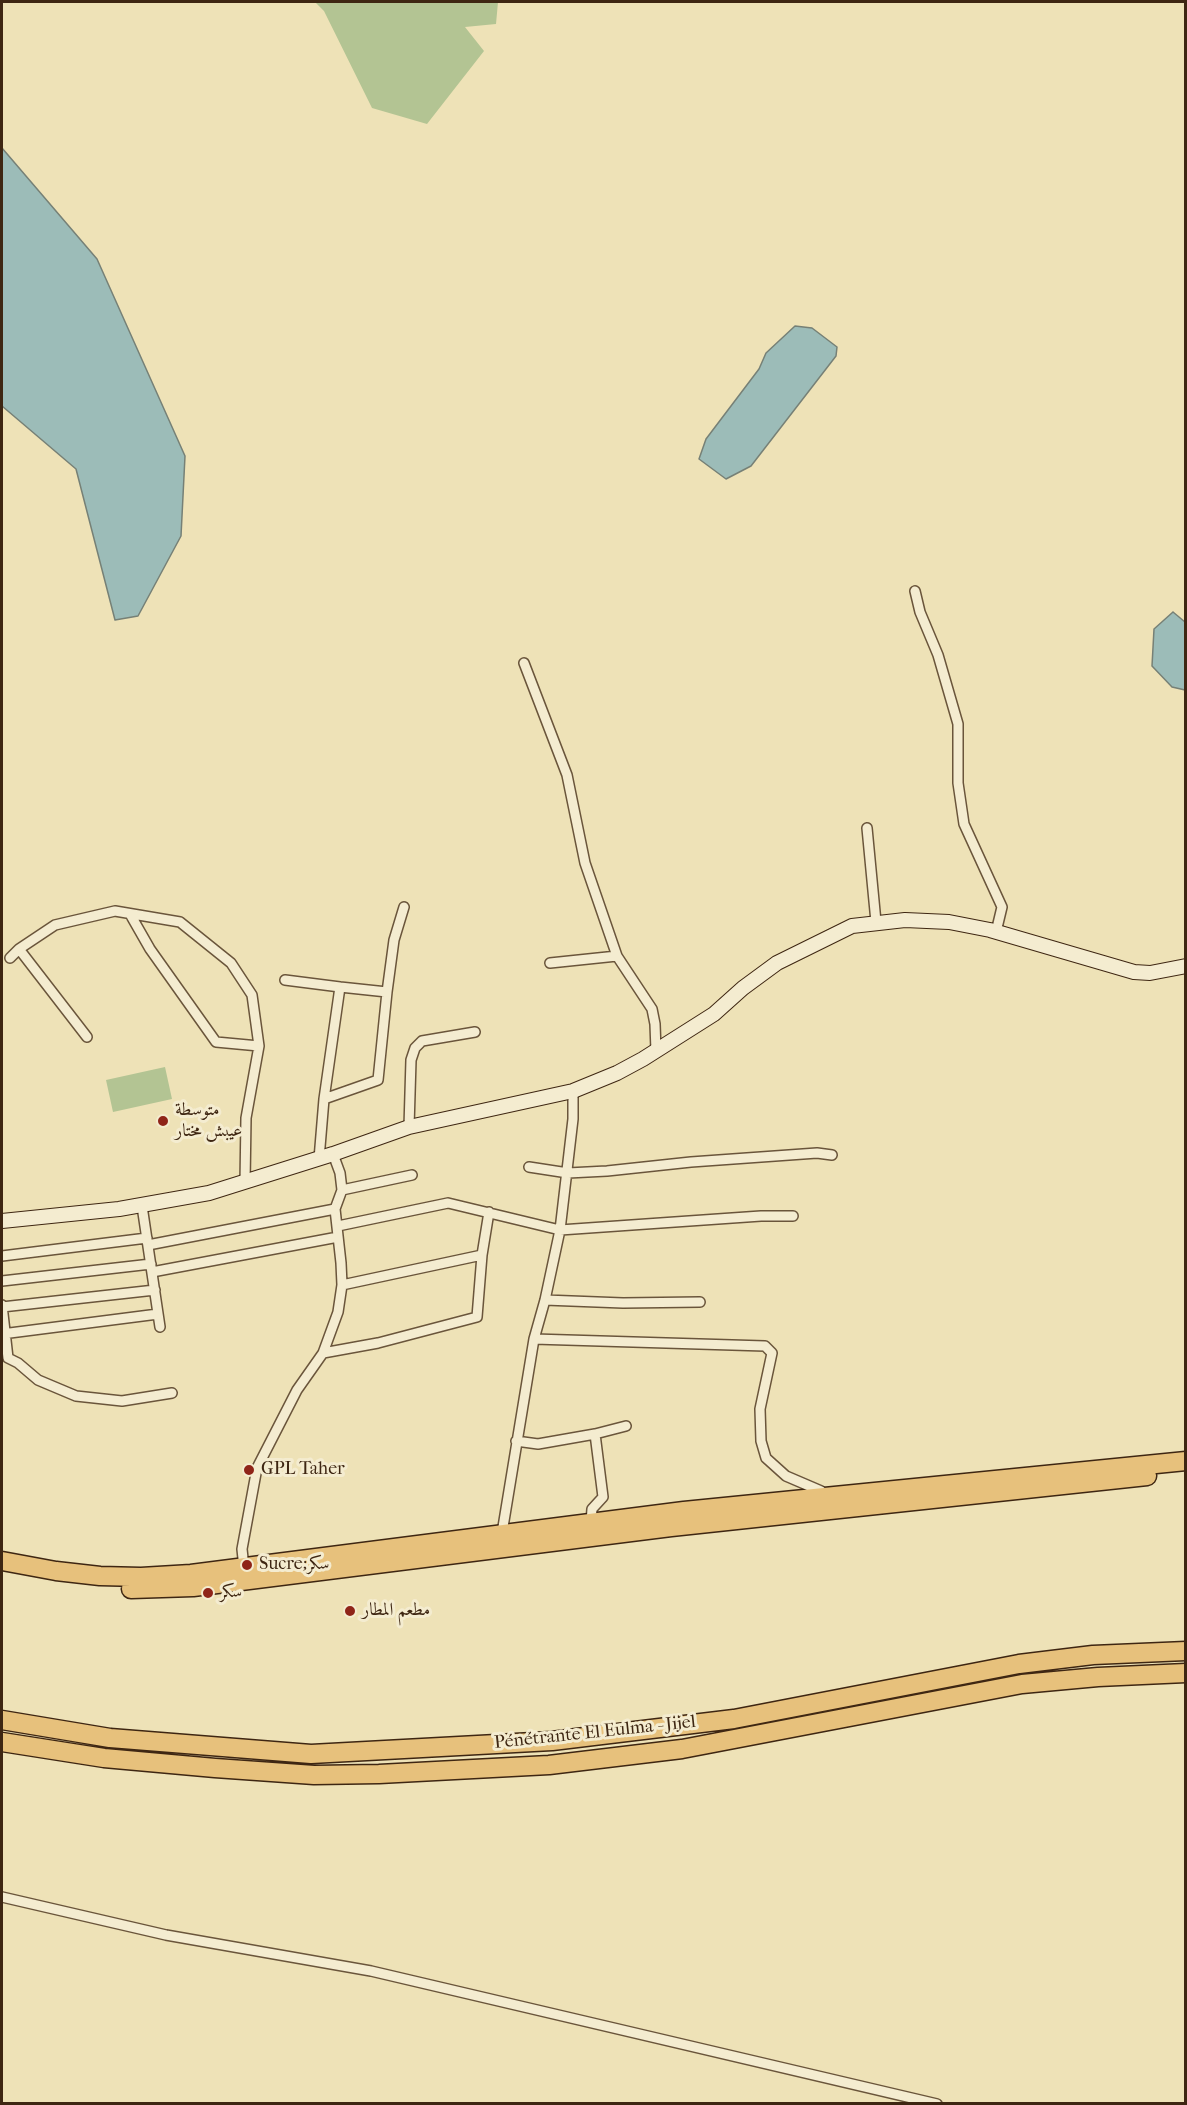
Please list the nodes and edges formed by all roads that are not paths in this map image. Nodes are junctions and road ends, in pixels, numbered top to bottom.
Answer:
1 (915, 591) dead end
2 (524, 663) dead end
3 (867, 828) dead end
4 (404, 907) dead end
5 (130, 914) junction
6 (876, 922) junction
7 (996, 932) junction
8 (19, 949) junction
9 (617, 956) junction
10 (10, 958) dead end
11 (550, 963) dead end
12 (1185, 966) edge
13 (285, 980) dead end
14 (340, 987) junction
15 (387, 992) junction
16 (475, 1032) dead end
17 (87, 1037) dead end
18 (259, 1046) junction
19 (656, 1051) junction
20 (573, 1091) junction
21 (324, 1099) junction
22 (409, 1128) junction
23 (333, 1154) junction
24 (832, 1155) dead end
25 (319, 1159) junction
26 (529, 1167) dead end
27 (568, 1173) junction
28 (412, 1176) dead end
29 (245, 1183) junction
30 (342, 1190) junction
31 (142, 1206) junction
32 (335, 1209) junction
33 (489, 1212) junction
34 (793, 1216) dead end
35 (2, 1221) edge
36 (338, 1226) junction
37 (560, 1230) junction
38 (338, 1237) junction
39 (147, 1241) junction
40 (482, 1255) junction
41 (2, 1256) edge
42 (151, 1268) junction
43 (2, 1281) edge
44 (342, 1285) junction
45 (155, 1290) junction
46 (545, 1300) junction
47 (700, 1302) dead end
48 (2, 1306) edge
49 (158, 1314) junction
50 (160, 1327) dead end
51 (3, 1334) edge
52 (534, 1339) junction
53 (323, 1353) junction
54 (172, 1393) dead end
55 (626, 1426) dead end
56 (595, 1434) junction
57 (516, 1441) junction
58 (1185, 1461) edge
59 (1185, 1473) edge
60 (824, 1497) junction
61 (591, 1522) junction
62 (502, 1533) junction
63 (2, 1561) edge
64 (244, 1568) junction
65 (2, 1574) edge
66 (1185, 1651) edge
67 (1185, 1673) edge
68 (2, 1720) edge
69 (2, 1742) edge
70 (2, 1897) edge
71 (937, 2103) edge

1 - 7 street
2 - 9 street
3 - 6 street
4 - 15 street
5 - 8 street
5 - 18 street
5 - 18 street
6 - 7 street
6 - 19 street
7 - 12 street
8 - 10 street
8 - 17 street
9 - 11 street
9 - 19 street
13 - 14 street
14 - 15 street
14 - 21 street
15 - 21 street
16 - 22 street
18 - 29 street
19 - 20 street
20 - 22 street
20 - 27 street
21 - 25 street
22 - 23 street
23 - 25 street
23 - 30 street
24 - 27 street
25 - 29 street
26 - 27 street
27 - 37 street
28 - 30 street
29 - 31 street
30 - 32 street
31 - 35 street
31 - 39 street
32 - 36 street
32 - 39 street
33 - 36 street
33 - 37 street
33 - 40 street
34 - 37 street
36 - 38 street
37 - 46 street
38 - 42 street
38 - 44 street
39 - 41 street
39 - 42 street
40 - 44 street
40 - 53 street
42 - 43 street
42 - 45 street
44 - 53 street
45 - 48 street
45 - 49 street
46 - 47 street
46 - 52 street
48 - 51 street
49 - 50 street
49 - 51 street
51 - 54 street
52 - 57 street
52 - 60 street
53 - 64 street
55 - 56 street
56 - 57 street
56 - 61 street
57 - 62 street
58 - 60 highway
59 - 65 highway
60 - 61 highway
61 - 62 highway
62 - 64 highway
63 - 64 highway
66 - 68 highway, Pénétrante El Eulma - Jijel
67 - 69 highway, Pénétrante El Eulma - Jijel
70 - 71 street

